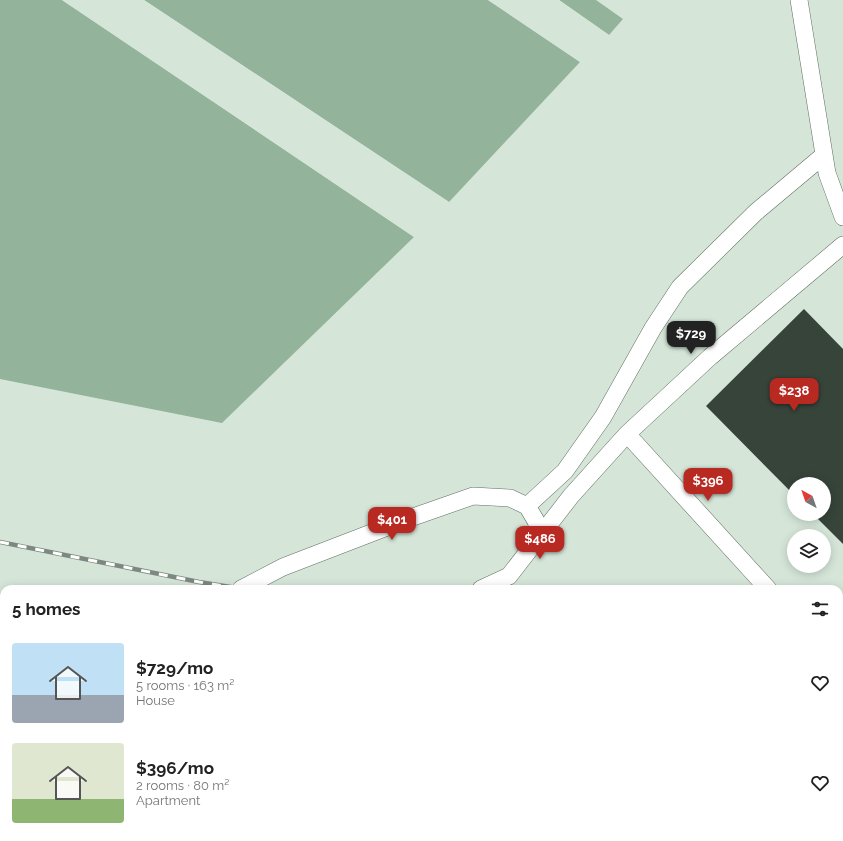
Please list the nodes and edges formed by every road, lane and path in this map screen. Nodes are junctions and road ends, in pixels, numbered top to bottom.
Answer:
1 (799, 0) edge
2 (824, 155) junction
3 (843, 217) edge
4 (843, 245) edge
5 (627, 434) junction
6 (527, 506) junction
7 (540, 536) junction
8 (249, 585) edge
9 (490, 585) edge
10 (764, 585) edge

1 - 2 street
2 - 3 street
2 - 6 street
4 - 5 street
5 - 7 street
5 - 10 street
6 - 7 street
6 - 8 street
7 - 9 street

